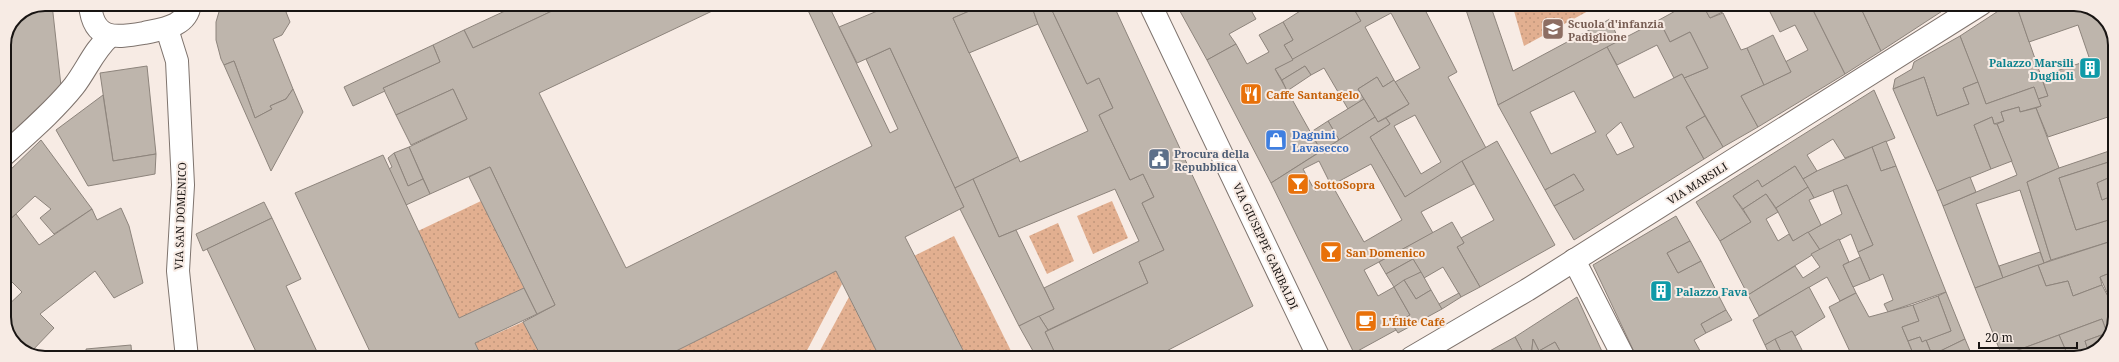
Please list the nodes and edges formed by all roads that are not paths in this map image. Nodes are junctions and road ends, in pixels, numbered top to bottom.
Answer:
1 (91, 11) edge
2 (187, 11) edge
3 (1153, 11) edge
4 (1970, 11) edge
5 (167, 28) junction
6 (110, 36) junction
7 (11, 148) edge
8 (1574, 260) junction
9 (186, 351) edge
10 (1316, 351) edge
11 (1423, 351) edge
12 (1620, 351) edge

1 - 6 street
2 - 5 street
3 - 10 street, VIA GIUSEPPE GARIBALDI
4 - 8 street, VIA MARSILI
5 - 6 street
5 - 9 street, VIA SAN DOMENICO
6 - 7 street
8 - 11 street, VIA MARSILI
8 - 12 street

